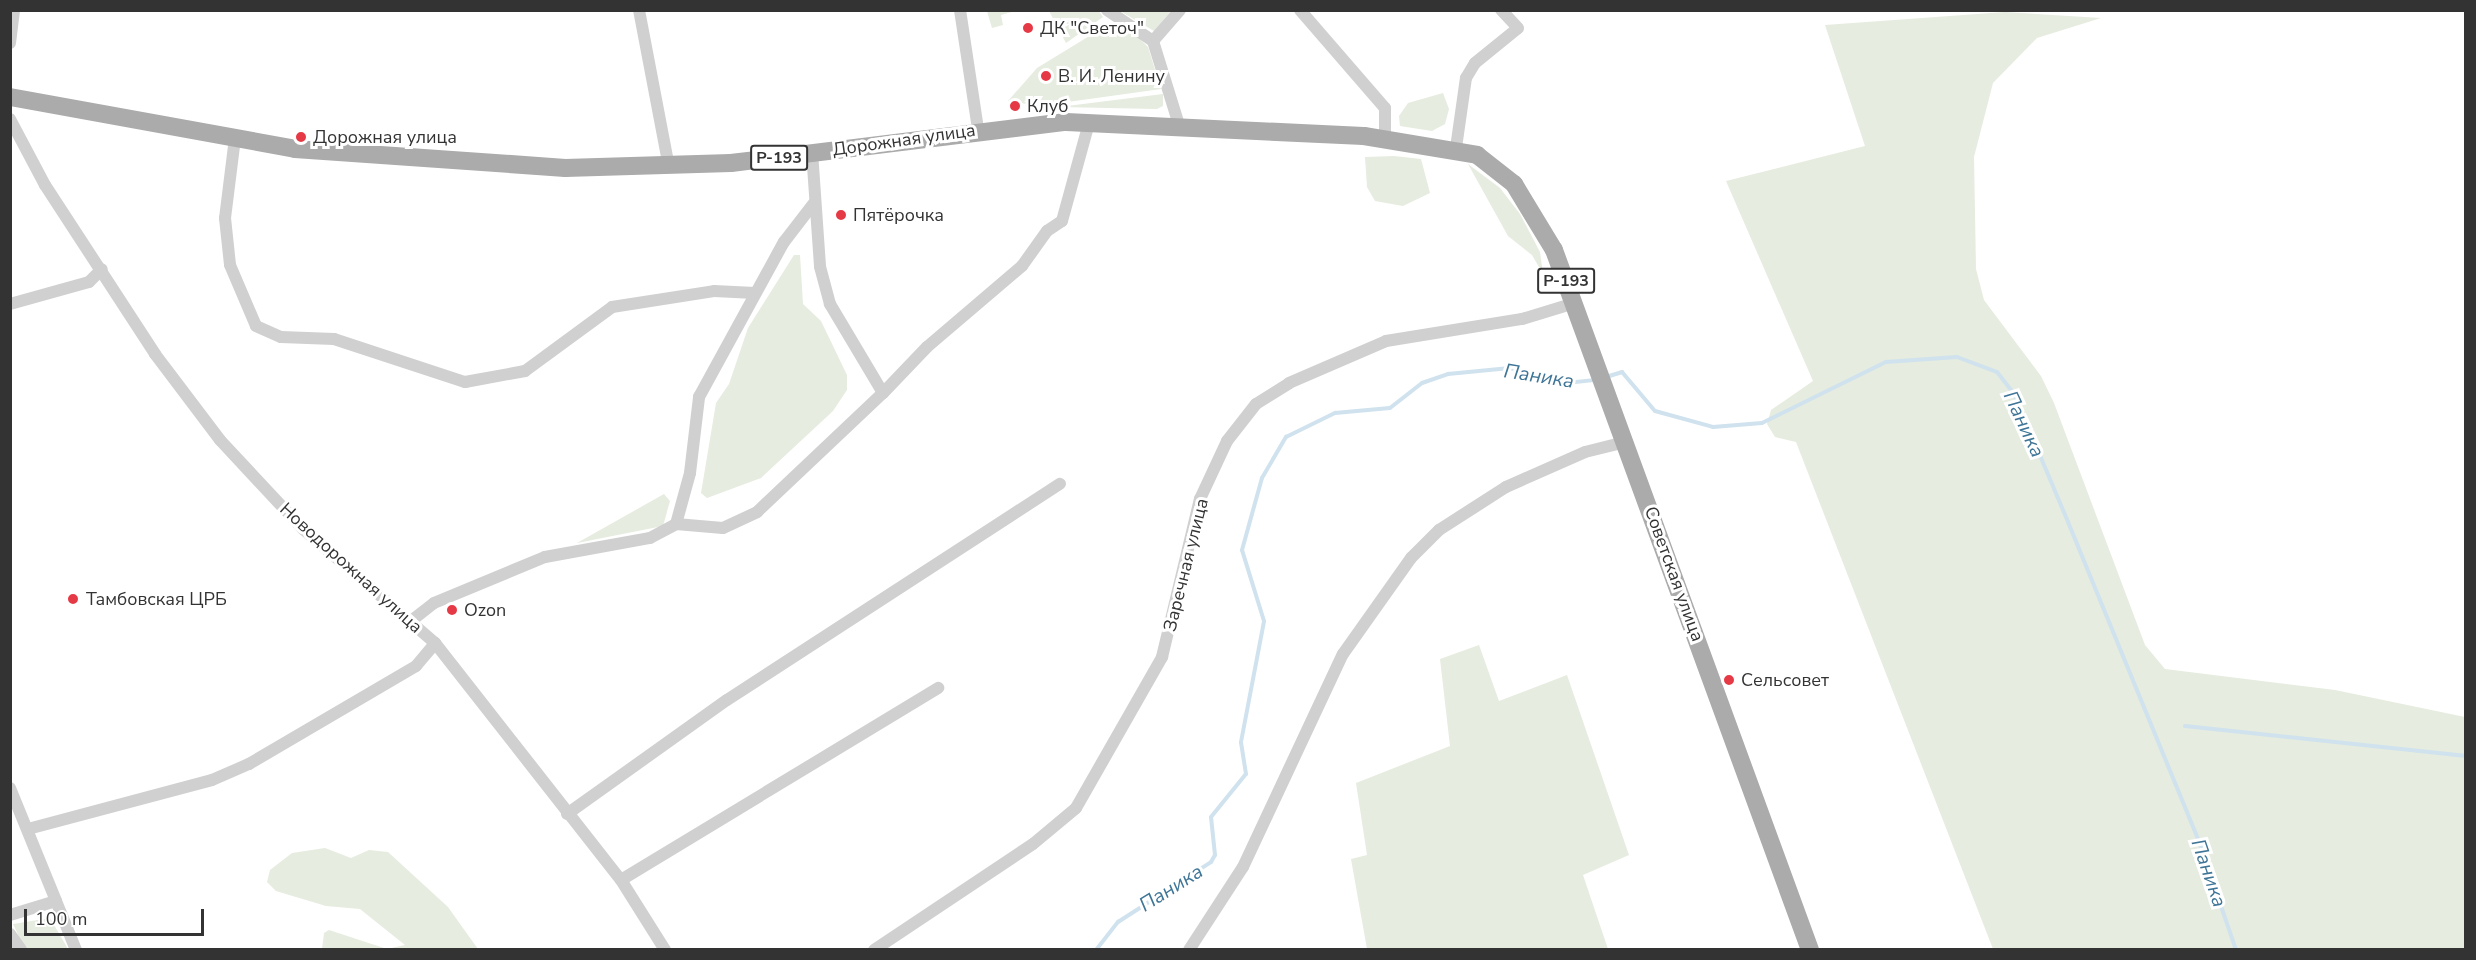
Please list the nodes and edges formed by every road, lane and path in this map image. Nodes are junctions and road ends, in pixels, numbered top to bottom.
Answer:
1 (14, 10) edge
2 (639, 10) edge
3 (960, 10) edge
4 (1107, 10) edge
5 (1180, 10) edge
6 (1300, 10) edge
7 (1501, 10) edge
8 (1153, 41) junction
9 (10, 43) edge
10 (10, 97) edge
11 (10, 119) edge
12 (1089, 123) junction
13 (1179, 125) junction
14 (978, 129) junction
15 (235, 138) junction
16 (1385, 138) junction
17 (1456, 148) junction
18 (812, 153) junction
19 (669, 167) junction
20 (814, 203) junction
21 (1529, 203) joint
22 (102, 269) junction
23 (755, 293) junction
24 (1575, 303) junction
25 (10, 304) edge
26 (883, 393) junction
27 (1625, 442) junction
28 (1060, 483) dead end
29 (676, 524) junction
30 (411, 621) junction
31 (435, 643) junction
32 (938, 688) dead end
33 (10, 788) edge
34 (567, 814) junction
35 (28, 829) junction
36 (621, 880) junction
37 (56, 901) junction
38 (10, 915) edge
39 (10, 934) edge
40 (21, 950) edge
41 (76, 950) edge
42 (665, 950) edge
43 (874, 950) edge
44 (1189, 950) edge
45 (1810, 950) edge

1 - 9 street
2 - 19 street
3 - 14 street
4 - 8 street
5 - 8 street
6 - 16 street
7 - 17 street
8 - 13 street
10 - 15 main road, Дорожная улица / Р-193
11 - 22 street, Новодорожная улица
12 - 13 main road, Дорожная улица / Р-193
12 - 14 main road, Дорожная улица / Р-193
12 - 26 street
13 - 16 main road, Дорожная улица / Р-193
14 - 18 main road, Дорожная улица / Р-193
15 - 19 main road, Дорожная улица / Р-193
15 - 23 street
16 - 17 main road, Дорожная улица / Р-193
17 - 21 main road, Дорожная улица / Р-193
18 - 19 main road, Дорожная улица / Р-193
18 - 20 street
20 - 23 street
20 - 26 street
21 - 24 main road, Советская улица / Р-193
22 - 25 street
22 - 30 street, Новодорожная улица
23 - 29 street
24 - 27 main road, Советская улица / Р-193
24 - 43 street, Заречная улица
26 - 29 street
27 - 44 street
27 - 45 main road, Советская улица / Р-193
28 - 34 street
29 - 30 street
30 - 31 street, Новодорожная улица
31 - 34 street, Новодорожная улица
31 - 35 street
32 - 36 street
33 - 35 street
34 - 36 street, Новодорожная улица
35 - 37 street
36 - 42 street, Новодорожная улица
37 - 38 street
37 - 41 street
39 - 40 street

